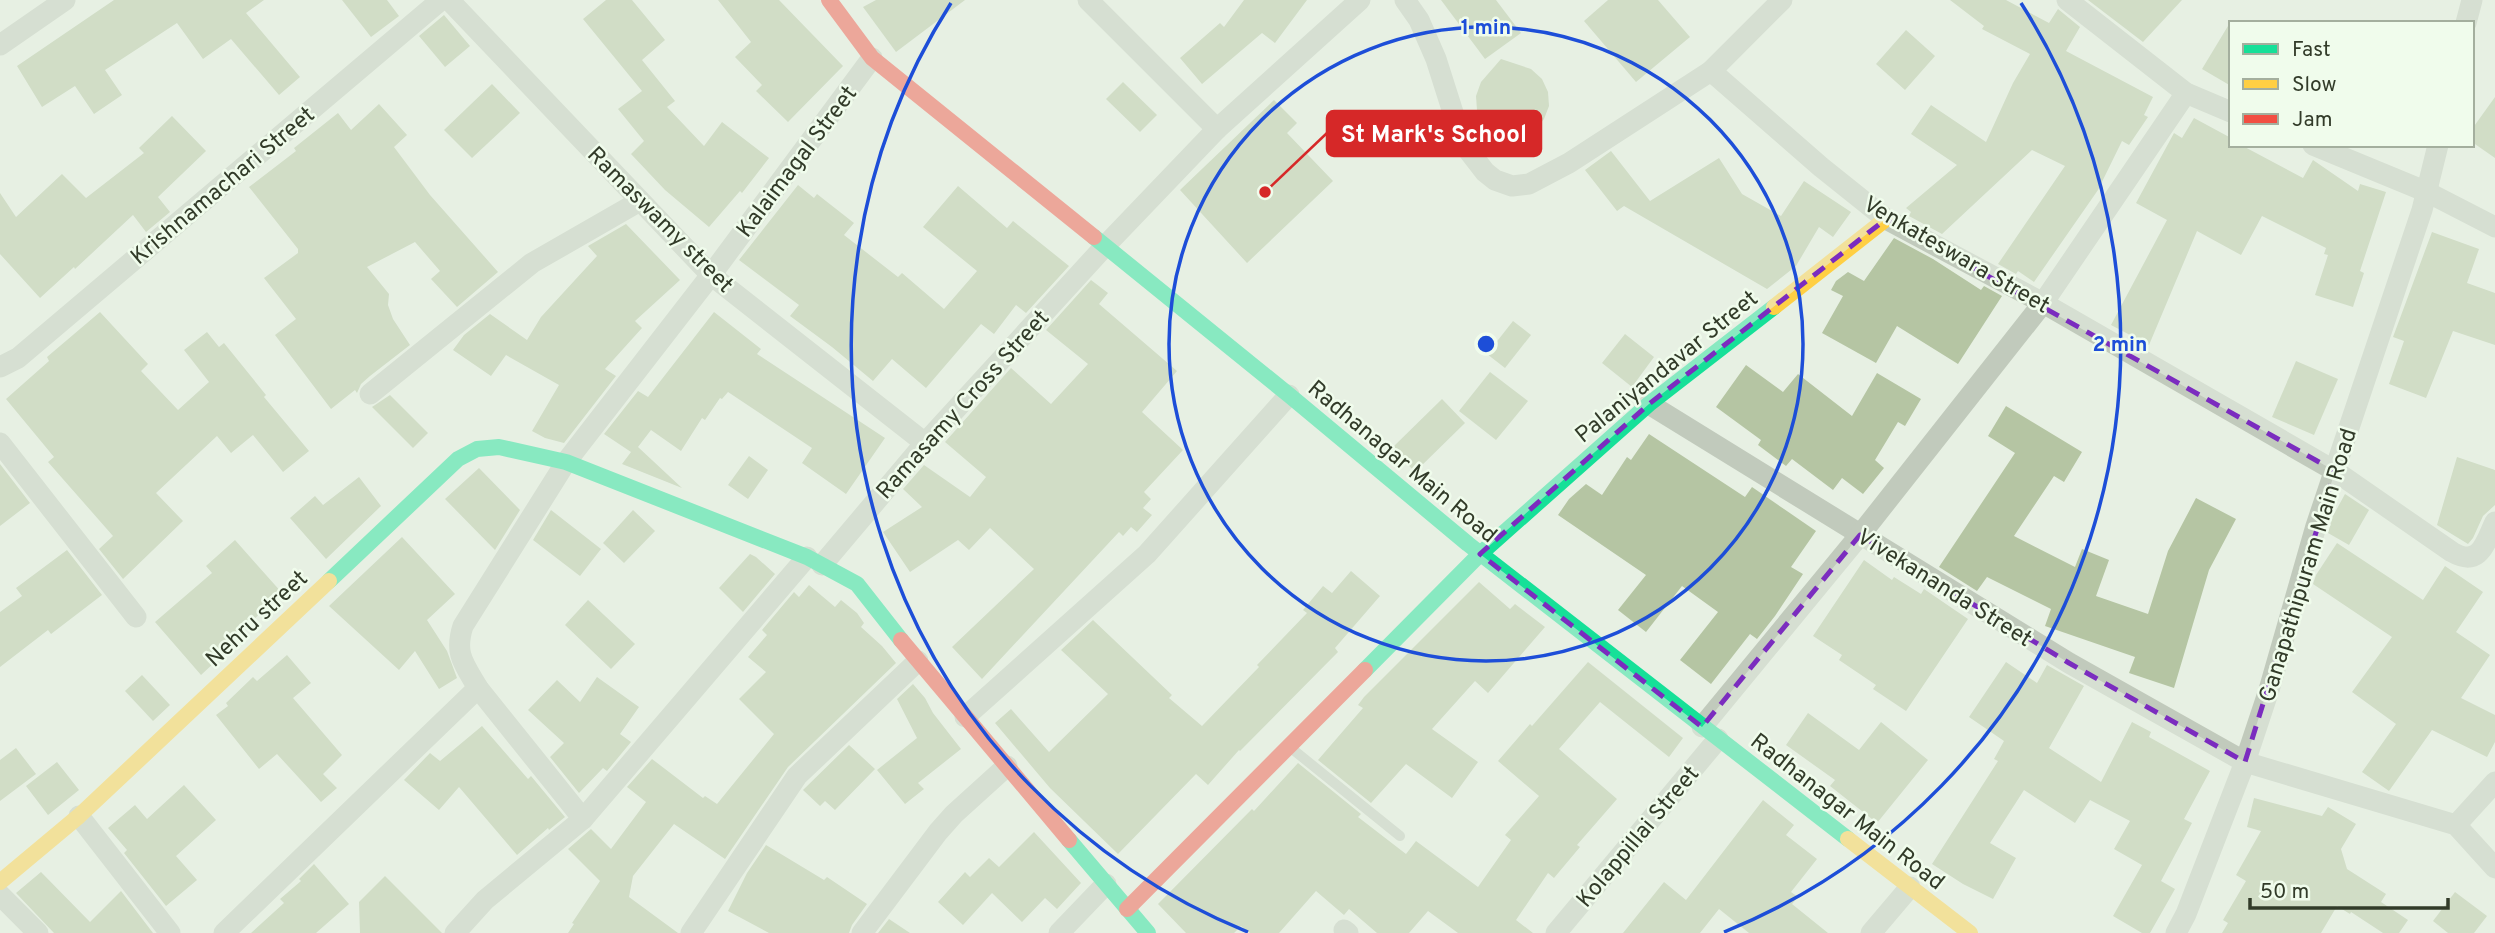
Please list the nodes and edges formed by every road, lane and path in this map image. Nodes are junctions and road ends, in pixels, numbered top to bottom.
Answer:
1 (65, 0) edge
2 (441, 0) edge
3 (449, 0) edge
4 (829, 0) edge
5 (1088, 0) edge
6 (1360, 0) edge
7 (1405, 0) edge
8 (1782, 0) edge
9 (2067, 0) edge
10 (2472, 0) edge
11 (2467, 21) edge
12 (0, 46) edge
13 (872, 58) junction
14 (1711, 71) junction
15 (2186, 93) junction
16 (2229, 111) edge
17 (1217, 129) junction
18 (2318, 147) edge
19 (2438, 147) edge
20 (2427, 192) junction
21 (640, 201) junction
22 (1886, 219) junction
23 (2495, 228) edge
24 (1105, 246) junction
25 (711, 275) junction
26 (2043, 303) junction
27 (0, 367) edge
28 (370, 394) dead end
29 (1289, 395) junction
30 (1648, 404) junction
31 (0, 443) edge
32 (925, 443) junction
33 (566, 462) junction
34 (2335, 471) junction
35 (2495, 522) edge
36 (1860, 535) junction
37 (1480, 554) junction
38 (815, 561) junction
39 (136, 617) dead end
40 (918, 661) junction
41 (478, 688) junction
42 (965, 717) junction
43 (1710, 733) junction
44 (1289, 746) junction
45 (2245, 762) junction
46 (1007, 766) junction
47 (2495, 782) edge
48 (79, 816) junction
49 (583, 819) junction
50 (2456, 825) junction
51 (1400, 836) dead end
52 (2495, 868) edge
53 (0, 883) edge
54 (1106, 884) junction
55 (1910, 887) junction
56 (0, 895) edge
57 (1128, 909) junction
58 (38, 933) edge
59 (170, 933) edge
60 (224, 933) edge
61 (454, 933) edge
62 (691, 933) edge
63 (862, 933) edge
64 (1059, 933) edge
65 (1148, 933) edge
66 (1556, 933) edge
67 (1871, 933) edge
68 (1970, 933) edge
69 (2176, 933) edge

1 - 12 street
2 - 27 street, Krishnamachari Street
3 - 21 street, Ramaswamy street
4 - 13 street, Radhanagar Main Road
5 - 17 street
6 - 17 street, Ramasamy Cross Street
7 - 14 street
8 - 14 street
9 - 15 street
10 - 11 street
13 - 24 street, Radhanagar Main Road
13 - 25 street, Kalaimagal Street
14 - 22 street, Venkateswara Street
15 - 16 street
15 - 26 street, Kolappillai Street
17 - 24 street, Ramasamy Cross Street
18 - 20 street
19 - 20 street, Ganapathipuram Main Road
20 - 23 street
20 - 34 street, Ganapathipuram Main Road
21 - 25 street, Ramaswamy street
21 - 28 street
22 - 26 street, Venkateswara Street
22 - 30 street, Palaniyandavar Street
24 - 29 street, Radhanagar Main Road
24 - 32 street, Ramasamy Cross Street
25 - 32 street, Ramaswamy street
25 - 33 street, Kalaimagal Street
26 - 34 street, Venkateswara Street
26 - 36 street, Kolappillai Street
29 - 37 street, Radhanagar Main Road
29 - 42 street
30 - 36 street, Vivekananda Street
30 - 37 street, Palaniyandavar Street
31 - 39 street
32 - 38 street, Ramasamy Cross Street
33 - 38 street, Nehru street
33 - 41 street, Kalaimagal Street
33 - 48 street, Nehru street
34 - 35 street, Venkateswara Street
34 - 45 street, Ganapathipuram Main Road
36 - 43 street, Kolappillai Street
36 - 45 street, Vivekananda Street
37 - 43 street, Radhanagar Main Road
37 - 44 street, Palaniyandavar Street
38 - 40 street, Nehru street
38 - 49 street, Ramasamy Cross Street
40 - 42 street, Nehru street
40 - 62 street
41 - 49 street, Kalaimagal Street
41 - 60 street
42 - 46 street, Nehru street
43 - 55 street, Radhanagar Main Road
43 - 66 street, Kolappillai Street
44 - 51 lane
44 - 57 street, Palaniyandavar Street
45 - 50 street, Vivekananda Street
45 - 69 street, Ganapathipuram Main Road
46 - 54 street, Nehru street
46 - 63 street
47 - 50 street
48 - 53 street, Nehru street
48 - 59 street
49 - 61 street, Ramasamy Cross Street
50 - 52 street
54 - 57 street, Nehru street
54 - 64 street
55 - 67 street
55 - 68 street, Radhanagar Main Road
56 - 58 street
57 - 65 street, Nehru street

